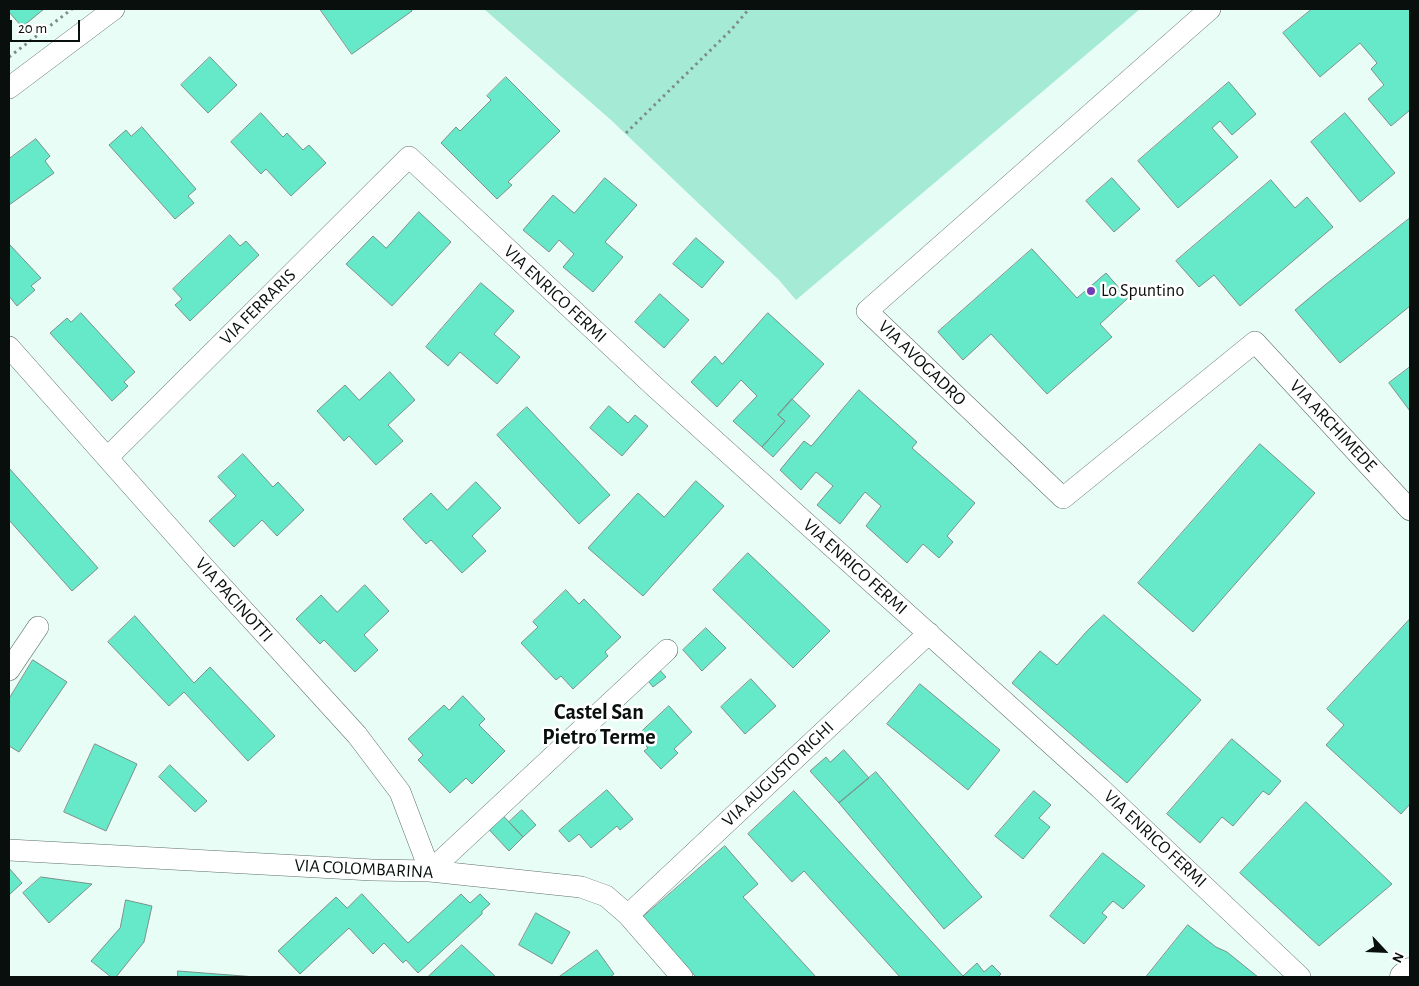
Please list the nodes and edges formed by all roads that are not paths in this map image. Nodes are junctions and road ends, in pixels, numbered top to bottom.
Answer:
1 (114, 9) edge
2 (1210, 9) edge
3 (9, 88) edge
4 (409, 157) joint
5 (1255, 342) joint
6 (9, 347) edge
7 (108, 457) junction
8 (1410, 510) edge
9 (38, 627) dead end
10 (928, 633) junction
11 (667, 650) dead end
12 (9, 670) edge
13 (9, 850) edge
14 (430, 871) junction
15 (628, 915) junction
16 (1410, 972) edge
17 (682, 977) edge
18 (1300, 977) edge
19 (1404, 977) edge

1 - 3 street
2 - 5 street, VIA AVOGADRO
4 - 7 street, VIA FERRARIS
4 - 10 street, VIA ENRICO FERMI
5 - 8 street, VIA ARCHIMEDE
6 - 7 street, VIA PACINOTTI
7 - 14 street, VIA PACINOTTI
9 - 12 street
10 - 15 street, VIA AUGUSTO RIGHI
10 - 18 street, VIA ENRICO FERMI
11 - 14 street
13 - 14 street, VIA COLOMBARINA
14 - 15 street, VIA COLOMBARINA
15 - 17 street, VIA COLOMBARINA
16 - 19 main road

